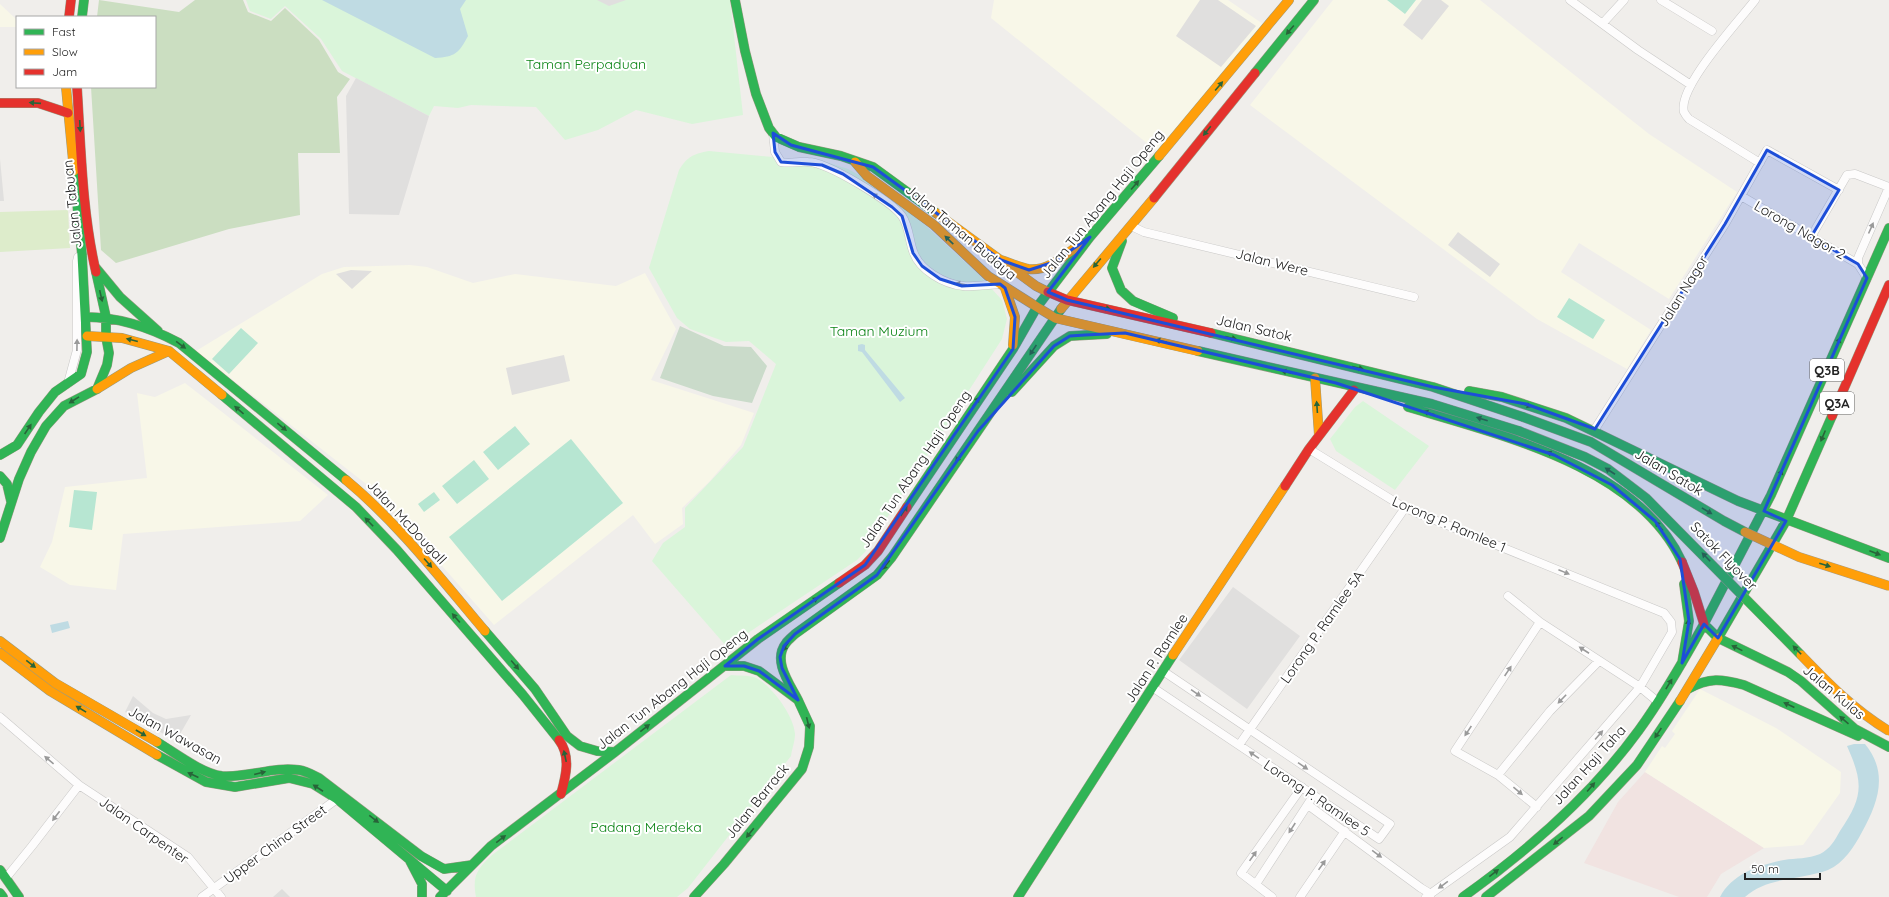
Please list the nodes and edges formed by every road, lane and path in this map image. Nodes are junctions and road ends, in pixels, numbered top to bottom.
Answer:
1 (71, 0) edge
2 (84, 0) edge
3 (735, 0) edge
4 (1289, 0) edge
5 (1314, 0) edge
6 (1570, 0) edge
7 (1624, 0) edge
8 (1661, 0) edge
9 (1755, 0) edge
10 (69, 16) edge
11 (82, 16) edge
12 (1603, 24) junction
13 (1712, 31) dead end
14 (1691, 85) junction
15 (66, 88) edge
16 (77, 88) edge
17 (0, 103) edge
18 (68, 113) junction
19 (773, 133) junction
20 (855, 162) junction
21 (1760, 163) junction
22 (1889, 186) edge
23 (1839, 190) junction
24 (1741, 196) junction
25 (1131, 226) junction
26 (1889, 228) edge
27 (1090, 237) junction
28 (1810, 237) junction
29 (82, 255) junction
30 (1001, 260) junction
31 (1858, 264) junction
32 (94, 266) junction
33 (1867, 278) junction
34 (1889, 285) edge
35 (1002, 286) junction
36 (1048, 292) junction
37 (1414, 296) dead end
38 (1067, 300) junction
39 (1037, 307) junction
40 (86, 317) junction
41 (106, 317) junction
42 (1055, 318) junction
43 (1203, 331) junction
44 (160, 333) junction
45 (1125, 333) junction
46 (87, 336) junction
47 (106, 336) junction
48 (1013, 349) junction
49 (170, 351) junction
50 (1315, 378) junction
51 (68, 383) junction
52 (1336, 383) junction
53 (1433, 387) junction
54 (97, 389) junction
55 (1354, 390) junction
56 (1595, 429) junction
57 (978, 431) junction
58 (1319, 435) junction
59 (17, 445) junction
60 (0, 447) edge
61 (1309, 450) junction
62 (0, 455) edge
63 (0, 476) edge
64 (11, 501) junction
65 (1405, 508) junction
66 (1764, 511) junction
67 (1786, 521) junction
68 (0, 538) edge
69 (1889, 558) edge
70 (1680, 559) junction
71 (1889, 586) edge
72 (1508, 596) dead end
73 (1540, 622) junction
74 (1704, 624) junction
75 (1718, 638) junction
76 (0, 641) edge
77 (0, 653) edge
78 (1599, 661) junction
79 (1682, 663) junction
80 (725, 666) junction
81 (1163, 671) junction
82 (1152, 687) junction
83 (1640, 687) junction
84 (1688, 689) junction
85 (798, 700) junction
86 (1658, 702) junction
87 (0, 718) edge
88 (1250, 730) junction
89 (1889, 731) edge
90 (1876, 742) junction
91 (1239, 745) junction
92 (1889, 747) edge
93 (615, 752) junction
94 (1498, 775) junction
95 (79, 785) junction
96 (1302, 787) junction
97 (561, 794) junction
98 (1314, 795) junction
99 (337, 799) junction
100 (1308, 804) junction
101 (1537, 807) junction
102 (1346, 831) junction
103 (410, 861) junction
104 (472, 864) junction
105 (3, 874) edge
106 (1256, 884) junction
107 (214, 888) junction
108 (0, 893) edge
109 (450, 894) edge
110 (1429, 895) edge
111 (3, 897) edge
112 (19, 897) edge
113 (202, 897) edge
114 (221, 897) edge
115 (422, 897) edge
116 (440, 897) edge
117 (695, 897) edge
118 (1018, 897) edge
119 (1272, 897) edge
120 (1300, 897) edge
121 (1463, 897) edge
122 (1486, 897) edge

1 - 10 main road
2 - 11 main road
3 - 19 main road, Jalan Taman Budaya
27 -> 4 main road, Jalan Tun Abang Haji Openg
5 -> 25 main road, Jalan Tun Abang Haji Openg
6 - 12 street
7 - 12 street
8 - 13 street
9 - 14 street
12 - 14 street
14 - 21 street
15 - 18 main road, Jalan Tabuan
16 -> 32 main road, Jalan Tabuan
18 -> 17 main road
18 - 29 main road, Jalan Tabuan
19 - 20 main road, Jalan Taman Budaya
35 -> 19 street
20 - 30 main road, Jalan Taman Budaya
35 -> 20 main road, Jalan Taman Budaya
21 - 23 street, Jalan Nagor
21 - 24 street, Jalan Nagor
22 - 23 street
31 -> 22 street
23 - 28 street
24 - 28 street, Lorong Nagor 2
24 - 56 street, Jalan Nagor
25 - 37 street, Jalan Were
25 -> 38 main road, Jalan Tun Abang Haji Openg
25 - 43 main road
26 - 33 main road, Q3B
27 - 30 main road
27 - 36 main road, Jalan Tun Abang Haji Openg
28 - 31 street, Lorong Nagor 2
29 - 40 main road, Jalan Tabuan
51 -> 29 street
30 - 36 main road, Jalan Taman Budaya
31 - 33 street
32 -> 41 main road, Jalan Tabuan
32 - 44 main road
66 -> 33 main road, Q3B
34 -> 67 main road, Q3A
35 - 39 main road, Jalan Taman Budaya
35 - 48 main road
36 - 38 main road, Jalan Taman Budaya
36 - 39 main road, Jalan Tun Abang Haji Openg
38 - 42 main road, Jalan Tun Abang Haji Openg
38 -> 43 main road, Jalan Satok
39 - 42 main road, Jalan Taman Budaya
39 - 48 main road, Jalan Tun Abang Haji Openg
40 - 41 main road, Jalan McDougall
40 - 46 main road, Jalan Tabuan
41 - 44 main road, Jalan McDougall
41 - 47 main road, Jalan Tabuan
42 - 45 main road
42 -> 57 main road, Jalan Tun Abang Haji Openg
43 -> 53 main road, Jalan Satok
44 -> 93 main road, Jalan McDougall
50 -> 45 main road
45 - 57 main road
46 - 47 main road, Jalan McDougall
46 - 51 main road, Jalan Tabuan
49 -> 47 main road, Jalan McDougall
47 - 54 main road, Jalan Tabuan
80 -> 48 main road, Jalan Tun Abang Haji Openg
49 - 54 main road
97 -> 49 main road, Jalan McDougall
50 - 52 main road
58 -> 50 main road
59 -> 51 main road, Jalan Tabuan
52 - 55 main road
89 -> 52 main road, Satok Flyover, bridge
53 -> 56 main road, Jalan Satok
53 -> 71 main road, Jalan Satok, bridge
54 -> 64 main road
55 - 58 main road, Jalan P. Ramlee
70 -> 55 main road
56 - 66 main road, Jalan Satok
57 -> 85 main road, Jalan Tun Abang Haji Openg
58 - 61 main road, Jalan P. Ramlee
59 - 60 street
59 - 62 main road
61 - 65 street, Lorong P. Ramlee 1
61 - 81 main road, Jalan P. Ramlee
63 - 64 main road
64 - 68 main road
65 -> 83 street, Lorong P. Ramlee 1
65 - 88 street, Lorong P. Ramlee 5A
66 - 67 main road, Jalan Satok
66 - 74 main road, Jalan Haji Taha
67 -> 69 main road, Jalan Satok
67 - 75 main road
70 - 74 main road
79 -> 70 main road
72 - 73 street
78 -> 73 street
73 - 94 street
74 - 75 main road, Jalan Kulas
74 - 79 main road, Jalan Haji Taha
75 - 84 main road
90 -> 75 main road, Jalan Kulas
76 -> 104 main road, Jalan Wawasan
99 -> 77 main road, Jalan Wawasan
78 - 83 street
78 -> 94 street
86 -> 79 main road, Jalan Haji Taha
80 - 85 main road, Jalan Barrack
93 -> 80 main road, Jalan Tun Abang Haji Openg
81 - 82 main road, Jalan P. Ramlee
81 -> 88 street, Lorong P. Ramlee 5
82 - 91 street, Lorong P. Ramlee 5
82 - 118 main road, Jalan P. Ramlee
83 - 86 street
101 -> 83 street
90 -> 84 main road
84 -> 122 main road
85 -> 117 main road, Jalan Barrack
121 -> 86 main road, Jalan Haji Taha
95 -> 87 street, Jalan Carpenter
88 - 91 street, Lorong P. Ramlee 5A
88 -> 98 street, Lorong P. Ramlee 5
90 - 92 main road, Jalan Kulas
96 -> 91 street, Lorong P. Ramlee 5
93 - 97 main road, Jalan Tun Abang Haji Openg
94 -> 101 street
95 -> 105 street
95 - 107 street, Jalan Carpenter
96 - 98 street, Lorong P. Ramlee 5
106 -> 96 street
104 -> 97 main road, Jalan Tun Abang Haji Openg
98 - 100 street
99 - 103 main road, Jalan Wawasan
99 - 107 street, Upper China Street
100 - 102 street
100 -> 106 street
101 -> 110 street
102 -> 110 street
120 -> 102 street
103 - 109 main road, Jalan Wawasan
103 - 115 main road
104 - 109 main road, Jalan Tun Abang Haji Openg
105 - 112 main road
106 - 119 street
107 - 113 street, Upper China Street
107 - 114 street, Jalan Carpenter
108 - 111 main road
109 - 116 main road, Jalan Tun Abang Haji Openg

